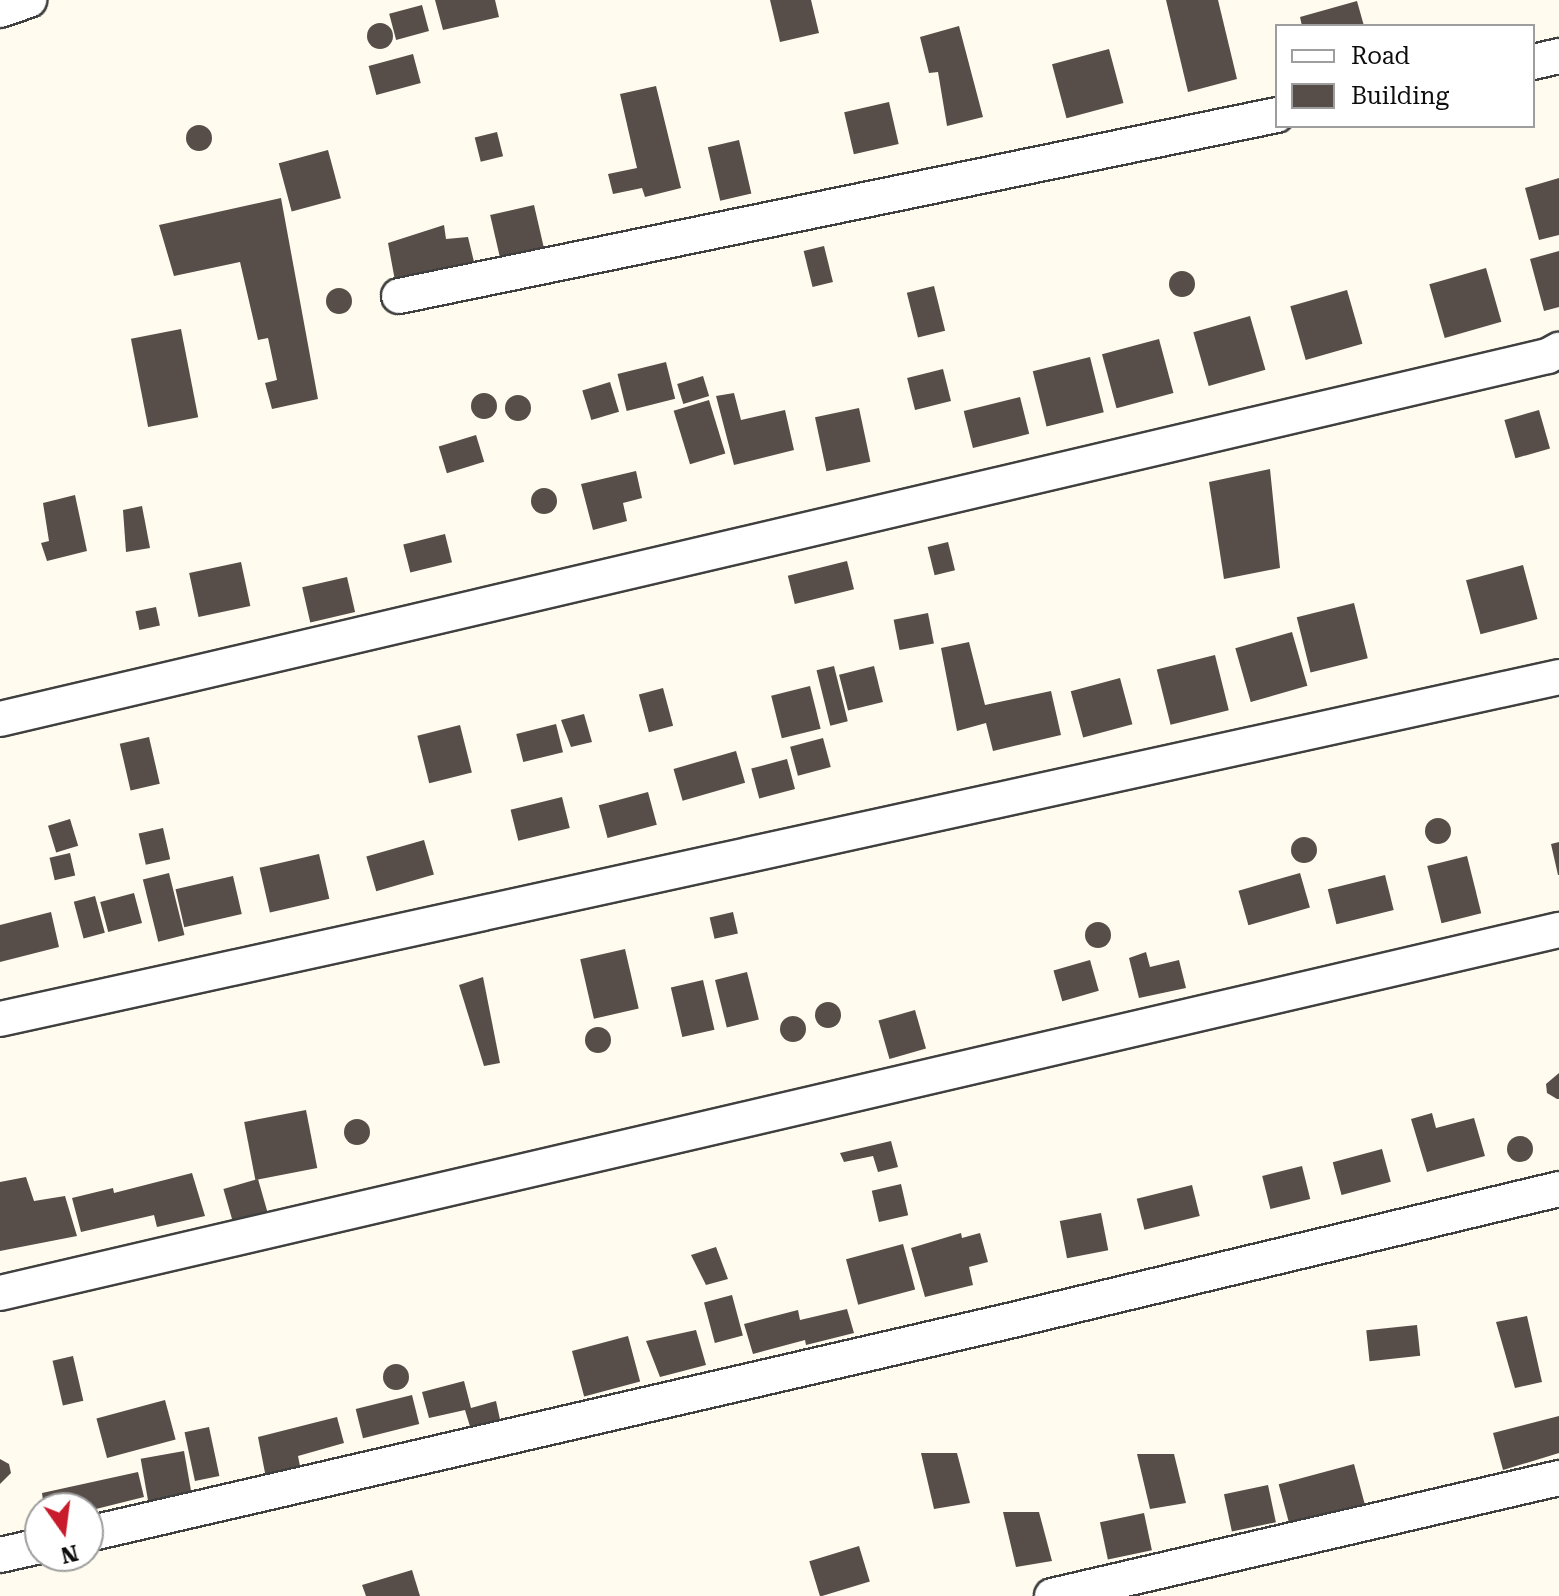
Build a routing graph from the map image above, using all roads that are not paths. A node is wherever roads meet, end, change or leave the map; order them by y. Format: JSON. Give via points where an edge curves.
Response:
{"nodes":[{"id":1,"x":29,"y":0,"type":"edge"},
{"id":2,"x":0,"y":10,"type":"edge"},
{"id":3,"x":1559,"y":56,"type":"edge"},
{"id":4,"x":1535,"y":62,"type":"edge"},
{"id":5,"x":1275,"y":115,"type":"edge"},
{"id":6,"x":399,"y":296,"type":"dead end"},
{"id":7,"x":1559,"y":350,"type":"edge"},
{"id":8,"x":1559,"y":677,"type":"edge"},
{"id":9,"x":0,"y":719,"type":"edge"},
{"id":10,"x":1559,"y":930,"type":"edge"},
{"id":11,"x":0,"y":1019,"type":"edge"},
{"id":12,"x":1559,"y":1189,"type":"edge"},
{"id":13,"x":0,"y":1293,"type":"edge"},
{"id":14,"x":1559,"y":1478,"type":"edge"},
{"id":15,"x":104,"y":1530,"type":"edge"},
{"id":16,"x":24,"y":1550,"type":"edge"},
{"id":17,"x":0,"y":1555,"type":"edge"},
{"id":18,"x":1052,"y":1596,"type":"edge"}],
"edges":[{"from":1,"to":2,"type":"street"},
{"from":3,"to":4,"type":"street"},
{"from":5,"to":6,"type":"street"},
{"from":7,"to":9,"type":"street"},
{"from":8,"to":11,"type":"street"},
{"from":10,"to":13,"type":"street"},
{"from":12,"to":15,"type":"street"},
{"from":14,"to":18,"type":"street"},
{"from":16,"to":17,"type":"street"}]}
